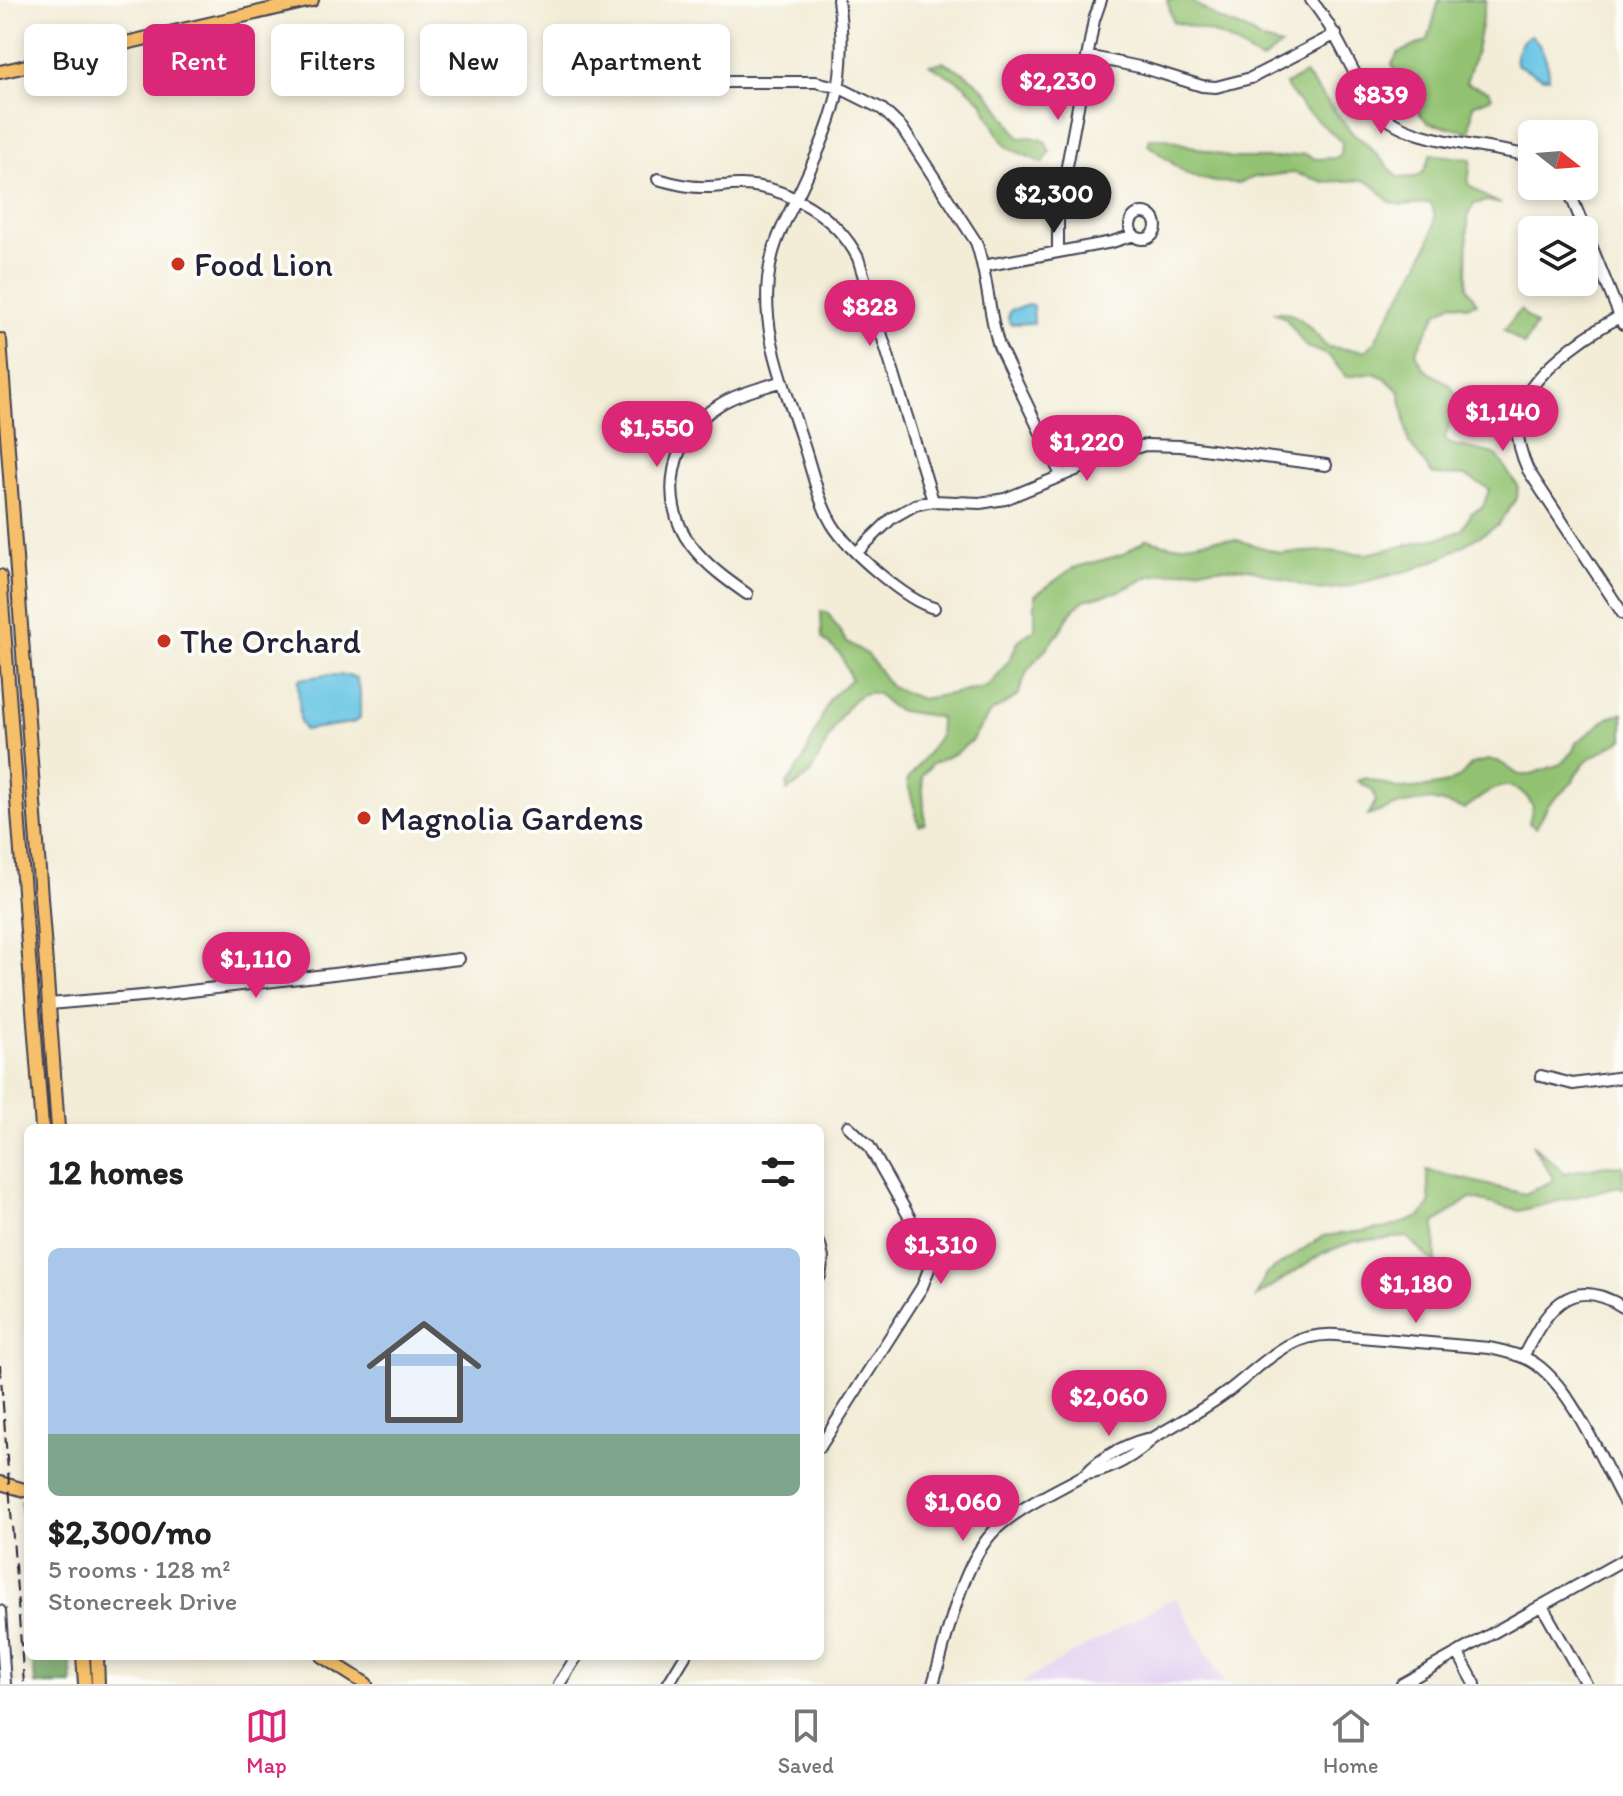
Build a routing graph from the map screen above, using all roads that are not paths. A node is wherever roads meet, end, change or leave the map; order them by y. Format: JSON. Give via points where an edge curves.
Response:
{"nodes":[{"id":1,"x":312,"y":0,"type":"edge"},
{"id":2,"x":838,"y":0,"type":"edge"},
{"id":3,"x":1101,"y":0,"type":"edge"},
{"id":4,"x":1311,"y":0,"type":"edge"},
{"id":5,"x":1336,"y":34,"type":"junction"},
{"id":6,"x":1087,"y":56,"type":"junction"},
{"id":7,"x":0,"y":72,"type":"edge"},
{"id":8,"x":730,"y":82,"type":"edge"},
{"id":9,"x":840,"y":88,"type":"junction"},
{"id":10,"x":1518,"y":154,"type":"edge"},
{"id":11,"x":658,"y":179,"type":"dead end"},
{"id":12,"x":796,"y":200,"type":"junction"},
{"id":13,"x":1573,"y":200,"type":"edge"},
{"id":14,"x":1134,"y":235,"type":"dead end"},
{"id":15,"x":1058,"y":252,"type":"junction"},
{"id":16,"x":983,"y":266,"type":"junction"},
{"id":17,"x":1621,"y":320,"type":"edge"},
{"id":18,"x":0,"y":340,"type":"edge"},
{"id":19,"x":783,"y":381,"type":"junction"},
{"id":20,"x":1326,"y":465,"type":"dead end"},
{"id":21,"x":1061,"y":475,"type":"junction"},
{"id":22,"x":933,"y":501,"type":"junction"},
{"id":23,"x":857,"y":552,"type":"junction"},
{"id":24,"x":0,"y":576,"type":"edge"},
{"id":25,"x":747,"y":594,"type":"dead end"},
{"id":26,"x":934,"y":608,"type":"dead end"},
{"id":27,"x":1623,"y":614,"type":"edge"},
{"id":28,"x":19,"y":621,"type":"junction"},
{"id":29,"x":3,"y":623,"type":"junction"},
{"id":30,"x":33,"y":799,"type":"junction"},
{"id":31,"x":18,"y":802,"type":"junction"},
{"id":32,"x":459,"y":959,"type":"dead end"},
{"id":33,"x":33,"y":1001,"type":"junction"},
{"id":34,"x":49,"y":1002,"type":"junction"},
{"id":35,"x":1541,"y":1076,"type":"dead end"},
{"id":36,"x":1623,"y":1077,"type":"edge"},
{"id":37,"x":42,"y":1124,"type":"edge"},
{"id":38,"x":58,"y":1124,"type":"edge"},
{"id":39,"x":848,"y":1126,"type":"dead end"},
{"id":40,"x":1623,"y":1307,"type":"edge"},
{"id":41,"x":1523,"y":1357,"type":"junction"},
{"id":42,"x":824,"y":1441,"type":"edge"},
{"id":43,"x":0,"y":1483,"type":"edge"},
{"id":44,"x":24,"y":1490,"type":"edge"},
{"id":45,"x":1623,"y":1500,"type":"edge"},
{"id":46,"x":1623,"y":1560,"type":"edge"},
{"id":47,"x":1542,"y":1606,"type":"junction"},
{"id":48,"x":0,"y":1611,"type":"edge"},
{"id":49,"x":1458,"y":1653,"type":"junction"},
{"id":50,"x":83,"y":1660,"type":"edge"},
{"id":51,"x":97,"y":1660,"type":"edge"},
{"id":52,"x":328,"y":1660,"type":"edge"},
{"id":53,"x":574,"y":1660,"type":"edge"},
{"id":54,"x":683,"y":1660,"type":"edge"},
{"id":55,"x":5,"y":1684,"type":"edge"},
{"id":56,"x":85,"y":1684,"type":"edge"},
{"id":57,"x":98,"y":1684,"type":"edge"},
{"id":58,"x":366,"y":1684,"type":"edge"},
{"id":59,"x":559,"y":1684,"type":"edge"},
{"id":60,"x":668,"y":1684,"type":"edge"},
{"id":61,"x":933,"y":1684,"type":"edge"},
{"id":62,"x":1402,"y":1684,"type":"edge"},
{"id":63,"x":1475,"y":1684,"type":"edge"},
{"id":64,"x":1586,"y":1684,"type":"edge"}],
"edges":[{"from":1,"to":7,"type":"main road"},
{"from":2,"to":9,"type":"street"},
{"from":3,"to":6,"type":"street"},
{"from":4,"to":5,"type":"street"},
{"from":5,"to":6,"type":"street","via":[[1251,78],[1216,87]]},
{"from":5,"to":10,"type":"street","via":[[1376,108],[1395,125]]},
{"from":6,"to":15,"type":"street","via":[[1058,215]]},
{"from":8,"to":9,"type":"street","via":[[816,82]]},
{"from":9,"to":12,"type":"street"},
{"from":9,"to":16,"type":"street","via":[[882,109],[902,128],[968,226]]},
{"from":11,"to":12,"type":"street","via":[[699,187],[751,185]]},
{"from":12,"to":19,"type":"street","via":[[774,248],[767,285],[771,339]]},
{"from":12,"to":22,"type":"street","via":[[834,224],[858,258]]},
{"from":13,"to":17,"type":"street"},
{"from":14,"to":15,"type":"street"},
{"from":15,"to":16,"type":"street"},
{"from":16,"to":21,"type":"street","via":[[999,346]]},
{"from":17,"to":27,"type":"street","via":[[1573,346],[1532,384],[1517,425],[1528,470]]},
{"from":18,"to":28,"type":"main road"},
{"from":19,"to":23,"type":"street","via":[[827,513]]},
{"from":19,"to":25,"type":"street","via":[[707,413],[682,444],[674,467],[673,497],[685,536]]},
{"from":20,"to":21,"type":"street","via":[[1158,444],[1134,447]]},
{"from":21,"to":22,"type":"street","via":[[993,502]]},
{"from":22,"to":23,"type":"street","via":[[892,518]]},
{"from":23,"to":26,"type":"street","via":[[907,596]]},
{"from":24,"to":29,"type":"main road"},
{"from":28,"to":29,"type":"street"},
{"from":28,"to":30,"type":"main road"},
{"from":29,"to":31,"type":"main road"},
{"from":30,"to":31,"type":"street"},
{"from":30,"to":34,"type":"main road"},
{"from":31,"to":33,"type":"main road"},
{"from":32,"to":34,"type":"street","via":[[165,994]]},
{"from":33,"to":34,"type":"street"},
{"from":33,"to":37,"type":"main road"},
{"from":34,"to":38,"type":"main road"},
{"from":35,"to":36,"type":"street","via":[[1573,1084]]},
{"from":39,"to":42,"type":"street","via":[[869,1146],[930,1263],[922,1287]]},
{"from":40,"to":41,"type":"street","via":[[1587,1294],[1564,1299],[1545,1315]]},
{"from":41,"to":45,"type":"street","via":[[1566,1395]]},
{"from":41,"to":61,"type":"street","via":[[1489,1348],[1314,1335],[1291,1342],[1146,1446],[1007,1520],[980,1547],[968,1571]]},
{"from":43,"to":44,"type":"main road"},
{"from":46,"to":47,"type":"street"},
{"from":47,"to":49,"type":"street"},
{"from":47,"to":64,"type":"street"},
{"from":48,"to":55,"type":"street"},
{"from":49,"to":62,"type":"street"},
{"from":49,"to":63,"type":"street"},
{"from":50,"to":56,"type":"main road"},
{"from":51,"to":57,"type":"main road"},
{"from":52,"to":58,"type":"main road"},
{"from":53,"to":59,"type":"street"},
{"from":54,"to":60,"type":"street"}]}
